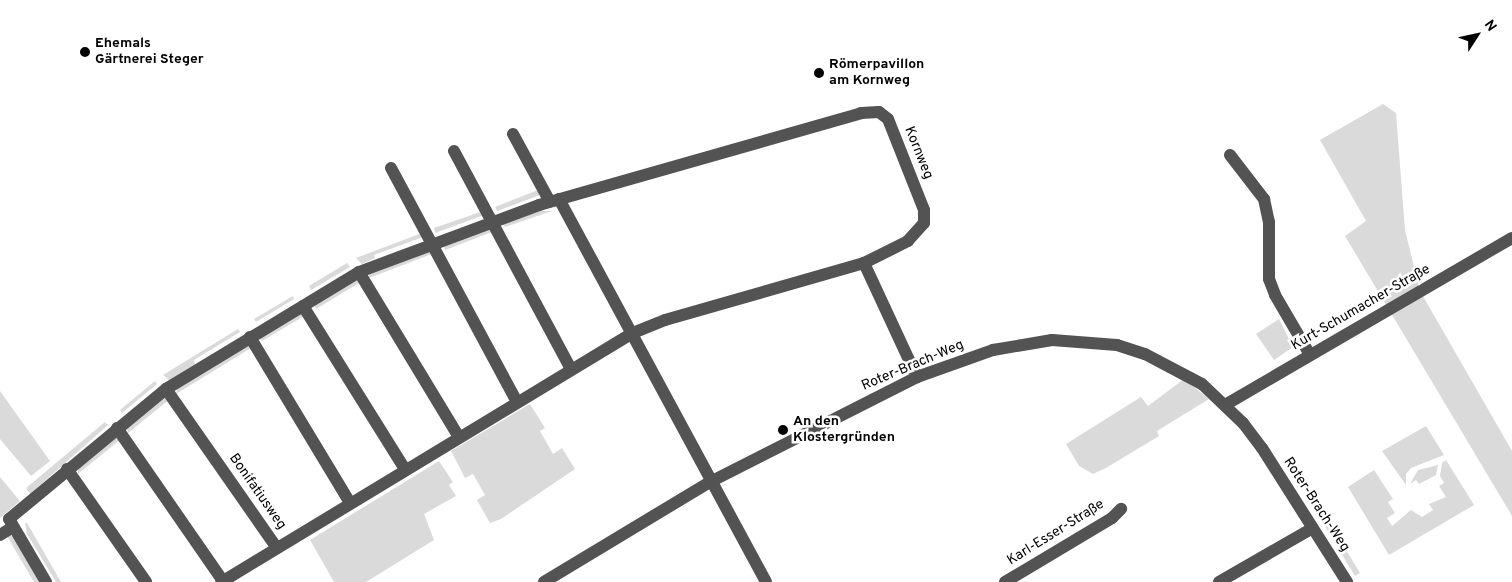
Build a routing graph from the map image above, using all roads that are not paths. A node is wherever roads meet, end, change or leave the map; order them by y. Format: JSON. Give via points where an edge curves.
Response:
{"nodes":[{"id":1,"x":513,"y":134,"type":"dead end"},
{"id":2,"x":454,"y":151,"type":"dead end"},
{"id":3,"x":1230,"y":155,"type":"dead end"},
{"id":4,"x":391,"y":168,"type":"dead end"},
{"id":5,"x":555,"y":201,"type":"junction"},
{"id":6,"x":492,"y":221,"type":"junction"},
{"id":7,"x":1512,"y":238,"type":"edge"},
{"id":8,"x":432,"y":243,"type":"junction"},
{"id":9,"x":864,"y":263,"type":"junction"},
{"id":10,"x":358,"y":272,"type":"junction"},
{"id":11,"x":303,"y":306,"type":"junction"},
{"id":12,"x":630,"y":334,"type":"junction"},
{"id":13,"x":250,"y":337,"type":"junction"},
{"id":14,"x":1310,"y":355,"type":"junction"},
{"id":15,"x":571,"y":369,"type":"junction"},
{"id":16,"x":917,"y":377,"type":"junction"},
{"id":17,"x":166,"y":389,"type":"junction"},
{"id":18,"x":517,"y":402,"type":"junction"},
{"id":19,"x":1225,"y":405,"type":"junction"},
{"id":20,"x":117,"y":428,"type":"junction"},
{"id":21,"x":459,"y":437,"type":"junction"},
{"id":22,"x":405,"y":469,"type":"junction"},
{"id":23,"x":67,"y":470,"type":"junction"},
{"id":24,"x":710,"y":482,"type":"junction"},
{"id":25,"x":350,"y":503,"type":"junction"},
{"id":26,"x":1122,"y":509,"type":"dead end"},
{"id":27,"x":11,"y":523,"type":"junction"},
{"id":28,"x":1314,"y":528,"type":"junction"},
{"id":29,"x":0,"y":535,"type":"edge"},
{"id":30,"x":277,"y":548,"type":"junction"},
{"id":31,"x":46,"y":582,"type":"edge"},
{"id":32,"x":146,"y":582,"type":"edge"},
{"id":33,"x":222,"y":582,"type":"edge"},
{"id":34,"x":544,"y":582,"type":"edge"},
{"id":35,"x":766,"y":582,"type":"edge"},
{"id":36,"x":1005,"y":582,"type":"edge"},
{"id":37,"x":1219,"y":582,"type":"edge"},
{"id":38,"x":1347,"y":582,"type":"edge"}],
"edges":[{"from":1,"to":5,"type":"street"},
{"from":2,"to":6,"type":"street"},
{"from":3,"to":14,"type":"street","via":[[1264,199],[1269,222],[1269,279]]},
{"from":4,"to":8,"type":"street"},
{"from":5,"to":6,"type":"street","name":"Kornweg"},
{"from":5,"to":9,"type":"street","name":"Kornweg","via":[[861,113],[879,112],[888,119],[924,210],[924,222],[918,232],[896,250]]},
{"from":5,"to":12,"type":"street"},
{"from":6,"to":8,"type":"street","name":"Kornweg"},
{"from":6,"to":15,"type":"street"},
{"from":7,"to":14,"type":"street","name":"Kurt-Schumacher-Straße"},
{"from":8,"to":10,"type":"street","name":"Kornweg"},
{"from":8,"to":18,"type":"street"},
{"from":9,"to":12,"type":"street","name":"Kornweg","via":[[665,320]]},
{"from":9,"to":16,"type":"street"},
{"from":10,"to":11,"type":"street","name":"Kornweg"},
{"from":10,"to":21,"type":"street"},
{"from":11,"to":13,"type":"street","name":"Kornweg"},
{"from":11,"to":22,"type":"street"},
{"from":12,"to":15,"type":"street","name":"Bonifatiusweg"},
{"from":12,"to":24,"type":"street"},
{"from":13,"to":17,"type":"street","name":"Kornweg"},
{"from":13,"to":25,"type":"street"},
{"from":14,"to":19,"type":"street","name":"Kurt-Schumacher-Straße"},
{"from":15,"to":18,"type":"street","name":"Bonifatiusweg"},
{"from":16,"to":19,"type":"street","name":"Roter-Brach-Weg","via":[[958,360],[1022,343],[1082,340],[1145,354],[1202,384]]},
{"from":16,"to":24,"type":"street","name":"Roter-Brach-Weg"},
{"from":17,"to":20,"type":"street","name":"Kornweg"},
{"from":17,"to":30,"type":"street","name":"Bonifatiusweg"},
{"from":18,"to":21,"type":"street","name":"Bonifatiusweg"},
{"from":19,"to":28,"type":"street","name":"Roter-Brach-Weg","via":[[1262,448]]},
{"from":20,"to":23,"type":"street","name":"Kornweg"},
{"from":20,"to":33,"type":"street","name":"Bonifatiusweg"},
{"from":21,"to":22,"type":"street","name":"Bonifatiusweg"},
{"from":22,"to":25,"type":"street","name":"Bonifatiusweg"},
{"from":23,"to":27,"type":"street","name":"Kornweg"},
{"from":23,"to":32,"type":"street"},
{"from":24,"to":34,"type":"street","name":"Roter-Brach-Weg"},
{"from":24,"to":35,"type":"street"},
{"from":25,"to":30,"type":"street","name":"Bonifatiusweg"},
{"from":26,"to":36,"type":"street","name":"Karl-Esser-Straße"},
{"from":27,"to":29,"type":"street","name":"Kornweg"},
{"from":27,"to":31,"type":"street"},
{"from":28,"to":37,"type":"street"},
{"from":28,"to":38,"type":"street","name":"Roter-Brach-Weg"},
{"from":30,"to":33,"type":"street","name":"Bonifatiusweg"}]}
